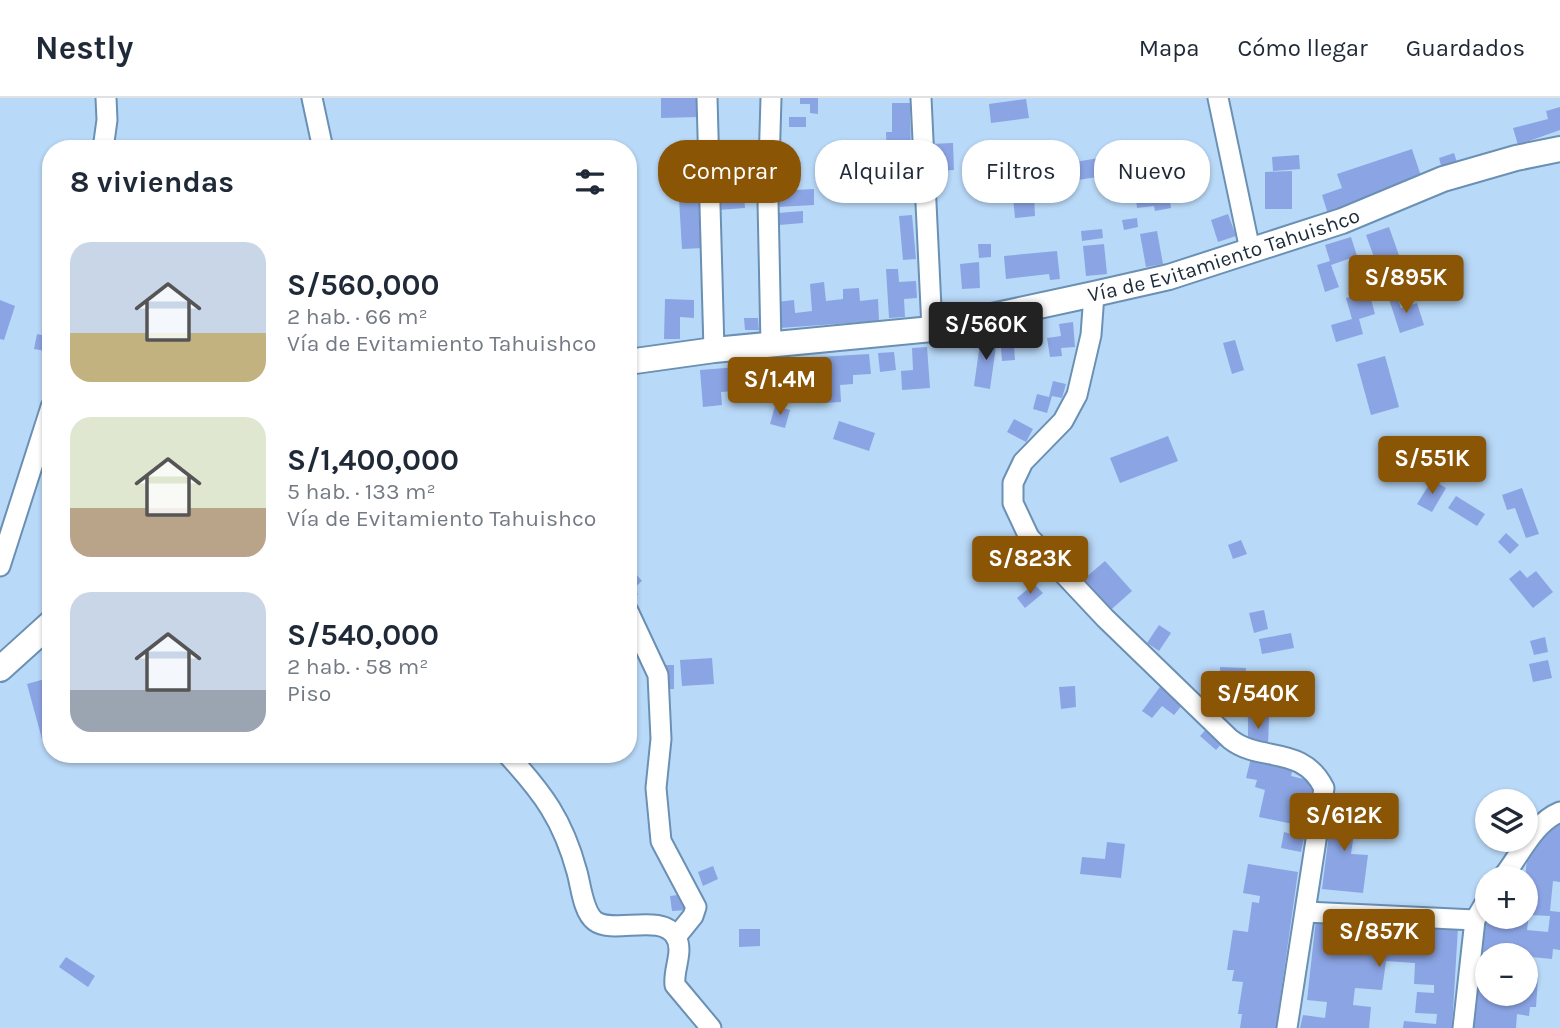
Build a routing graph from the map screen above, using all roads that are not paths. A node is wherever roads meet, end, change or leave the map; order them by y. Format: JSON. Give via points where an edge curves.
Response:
{"nodes":[{"id":1,"x":106,"y":98,"type":"edge"},
{"id":2,"x":312,"y":98,"type":"edge"},
{"id":3,"x":707,"y":98,"type":"edge"},
{"id":4,"x":771,"y":98,"type":"edge"},
{"id":5,"x":921,"y":98,"type":"edge"},
{"id":6,"x":1218,"y":98,"type":"edge"},
{"id":7,"x":104,"y":140,"type":"edge"},
{"id":8,"x":321,"y":140,"type":"edge"},
{"id":9,"x":1560,"y":149,"type":"edge"},
{"id":10,"x":1250,"y":250,"type":"junction"},
{"id":11,"x":1094,"y":294,"type":"junction"},
{"id":12,"x":932,"y":328,"type":"junction"},
{"id":13,"x":771,"y":344,"type":"junction"},
{"id":14,"x":714,"y":350,"type":"junction"},
{"id":15,"x":637,"y":361,"type":"edge"},
{"id":16,"x":42,"y":435,"type":"edge"},
{"id":17,"x":0,"y":566,"type":"edge"},
{"id":18,"x":637,"y":630,"type":"edge"},
{"id":19,"x":42,"y":631,"type":"edge"},
{"id":20,"x":0,"y":669,"type":"edge"},
{"id":21,"x":516,"y":763,"type":"edge"},
{"id":22,"x":1560,"y":812,"type":"edge"},
{"id":23,"x":1511,"y":866,"type":"edge"},
{"id":24,"x":1306,"y":912,"type":"junction"},
{"id":25,"x":1475,"y":920,"type":"joint"},
{"id":26,"x":676,"y":937,"type":"junction"},
{"id":27,"x":711,"y":1028,"type":"edge"},
{"id":28,"x":1287,"y":1028,"type":"edge"},
{"id":29,"x":1463,"y":1028,"type":"edge"}],
"edges":[{"from":1,"to":7,"type":"street"},
{"from":2,"to":8,"type":"street"},
{"from":3,"to":14,"type":"street"},
{"from":4,"to":13,"type":"street"},
{"from":5,"to":12,"type":"street"},
{"from":6,"to":10,"type":"street"},
{"from":9,"to":10,"type":"main road","name":"Vía de Evitamiento Tahuishco","via":[[1443,179],[1342,221]]},
{"from":10,"to":11,"type":"main road","name":"Vía de Evitamiento Tahuishco","via":[[1169,277]]},
{"from":11,"to":12,"type":"main road","name":"Vía de Evitamiento Tahuishco"},
{"from":11,"to":24,"type":"street","via":[[1088,355],[1077,395],[1063,421],[1023,462],[1013,483],[1013,503],[1029,537],[1230,739],[1245,749],[1295,759],[1318,777],[1324,788]]},
{"from":12,"to":13,"type":"main road","name":"Vía de Evitamiento Tahuishco"},
{"from":13,"to":14,"type":"main road","name":"Vía de Evitamiento Tahuishco"},
{"from":14,"to":15,"type":"main road","name":"Vía de Evitamiento Tahuishco"},
{"from":16,"to":17,"type":"street"},
{"from":18,"to":26,"type":"street","via":[[658,675],[661,739],[656,788],[661,841],[696,907]]},
{"from":19,"to":20,"type":"main road"},
{"from":21,"to":26,"type":"street","via":[[551,804],[595,921],[608,926],[664,927]]},
{"from":22,"to":23,"type":"street","via":[[1534,833]]},
{"from":24,"to":25,"type":"street"},
{"from":24,"to":28,"type":"street"},
{"from":25,"to":29,"type":"street"},
{"from":26,"to":27,"type":"street","via":[[675,985]]}]}
